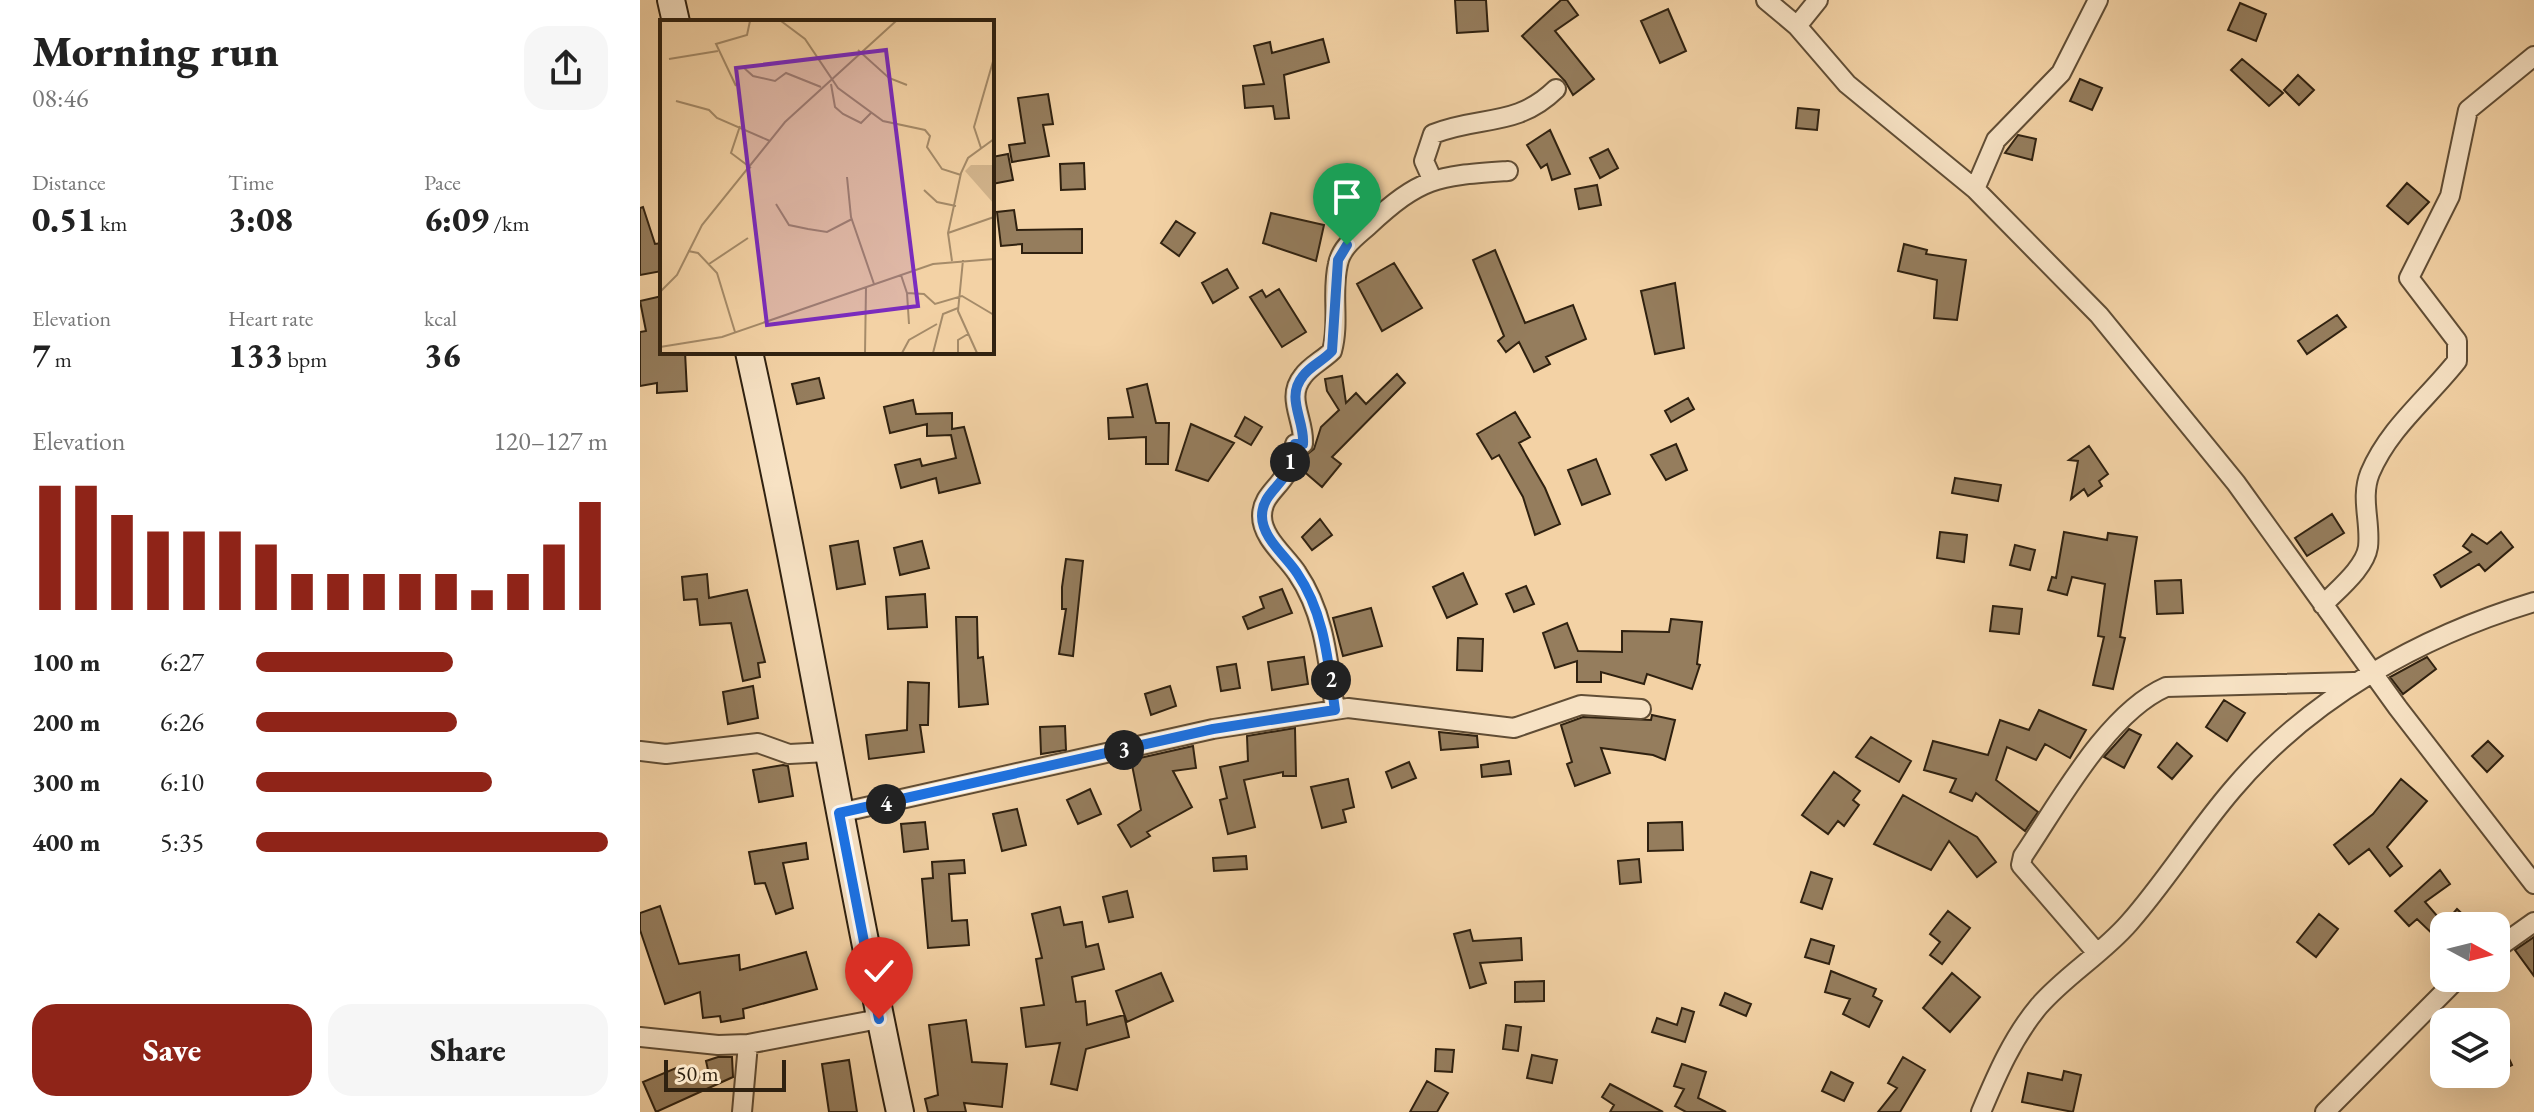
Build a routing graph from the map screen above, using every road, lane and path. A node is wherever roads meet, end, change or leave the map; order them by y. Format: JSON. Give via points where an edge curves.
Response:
{"nodes":[{"id":1,"x":671,"y":0,"type":"edge"},
{"id":2,"x":1766,"y":0,"type":"edge"},
{"id":3,"x":1818,"y":0,"type":"edge"},
{"id":4,"x":2098,"y":0,"type":"edge"},
{"id":5,"x":676,"y":20,"type":"edge"},
{"id":6,"x":1797,"y":26,"type":"junction"},
{"id":7,"x":2534,"y":56,"type":"edge"},
{"id":8,"x":1556,"y":89,"type":"dead end"},
{"id":9,"x":1508,"y":171,"type":"dead end"},
{"id":10,"x":1432,"y":179,"type":"junction"},
{"id":11,"x":1975,"y":189,"type":"junction"},
{"id":12,"x":749,"y":354,"type":"edge"},
{"id":13,"x":2534,"y":602,"type":"edge"},
{"id":14,"x":2323,"y":605,"type":"junction"},
{"id":15,"x":2375,"y":674,"type":"junction"},
{"id":16,"x":2354,"y":682,"type":"junction"},
{"id":17,"x":1641,"y":709,"type":"dead end"},
{"id":18,"x":1335,"y":710,"type":"junction"},
{"id":19,"x":640,"y":751,"type":"edge"},
{"id":20,"x":828,"y":752,"type":"junction"},
{"id":21,"x":839,"y":813,"type":"junction"},
{"id":22,"x":2534,"y":884,"type":"edge"},
{"id":23,"x":2534,"y":922,"type":"edge"},
{"id":24,"x":2510,"y":939,"type":"edge"},
{"id":25,"x":2097,"y":953,"type":"junction"},
{"id":26,"x":2443,"y":992,"type":"edge"},
{"id":27,"x":879,"y":1019,"type":"junction"},
{"id":28,"x":640,"y":1037,"type":"edge"},
{"id":29,"x":748,"y":1044,"type":"junction"},
{"id":30,"x":742,"y":1112,"type":"edge"},
{"id":31,"x":900,"y":1112,"type":"edge"},
{"id":32,"x":1981,"y":1112,"type":"edge"},
{"id":33,"x":2325,"y":1112,"type":"edge"}],
"edges":[{"from":1,"to":5,"type":"main road"},
{"from":2,"to":6,"type":"street"},
{"from":3,"to":6,"type":"street"},
{"from":4,"to":11,"type":"street","via":[[2061,73],[1996,140]]},
{"from":6,"to":11,"type":"street","via":[[1847,84]]},
{"from":7,"to":14,"type":"street","via":[[2464,117],[2450,196],[2409,278],[2457,341],[2457,361],[2396,429],[2369,475],[2364,499],[2368,549]]},
{"from":8,"to":10,"type":"street","via":[[1538,107],[1503,120],[1458,124],[1433,134],[1424,161]]},
{"from":9,"to":10,"type":"street"},
{"from":10,"to":18,"type":"street","via":[[1399,197],[1338,260],[1332,351],[1297,386],[1303,444],[1295,444],[1285,475],[1263,505],[1267,535],[1313,601],[1325,637]]},
{"from":11,"to":14,"type":"street","via":[[2132,352],[2236,483]]},
{"from":12,"to":20,"type":"main road"},
{"from":13,"to":15,"type":"street","via":[[2450,633]]},
{"from":14,"to":15,"type":"street"},
{"from":15,"to":16,"type":"street"},
{"from":15,"to":22,"type":"street"},
{"from":16,"to":25,"type":"street","via":[[2296,726],[2236,785],[2129,923]]},
{"from":16,"to":25,"type":"street","via":[[2166,687],[2145,696],[2090,759],[2021,865]]},
{"from":17,"to":18,"type":"street","via":[[1581,705],[1514,728],[1369,708]]},
{"from":18,"to":21,"type":"street","via":[[1213,729]]},
{"from":19,"to":20,"type":"street","via":[[666,754],[758,743],[789,754]]},
{"from":20,"to":21,"type":"main road"},
{"from":21,"to":27,"type":"main road"},
{"from":23,"to":24,"type":"street"},
{"from":25,"to":32,"type":"street","via":[[2054,990],[2022,1029]]},
{"from":26,"to":33,"type":"street"},
{"from":27,"to":29,"type":"street"},
{"from":27,"to":31,"type":"main road"},
{"from":28,"to":29,"type":"street"},
{"from":29,"to":30,"type":"street"}]}
